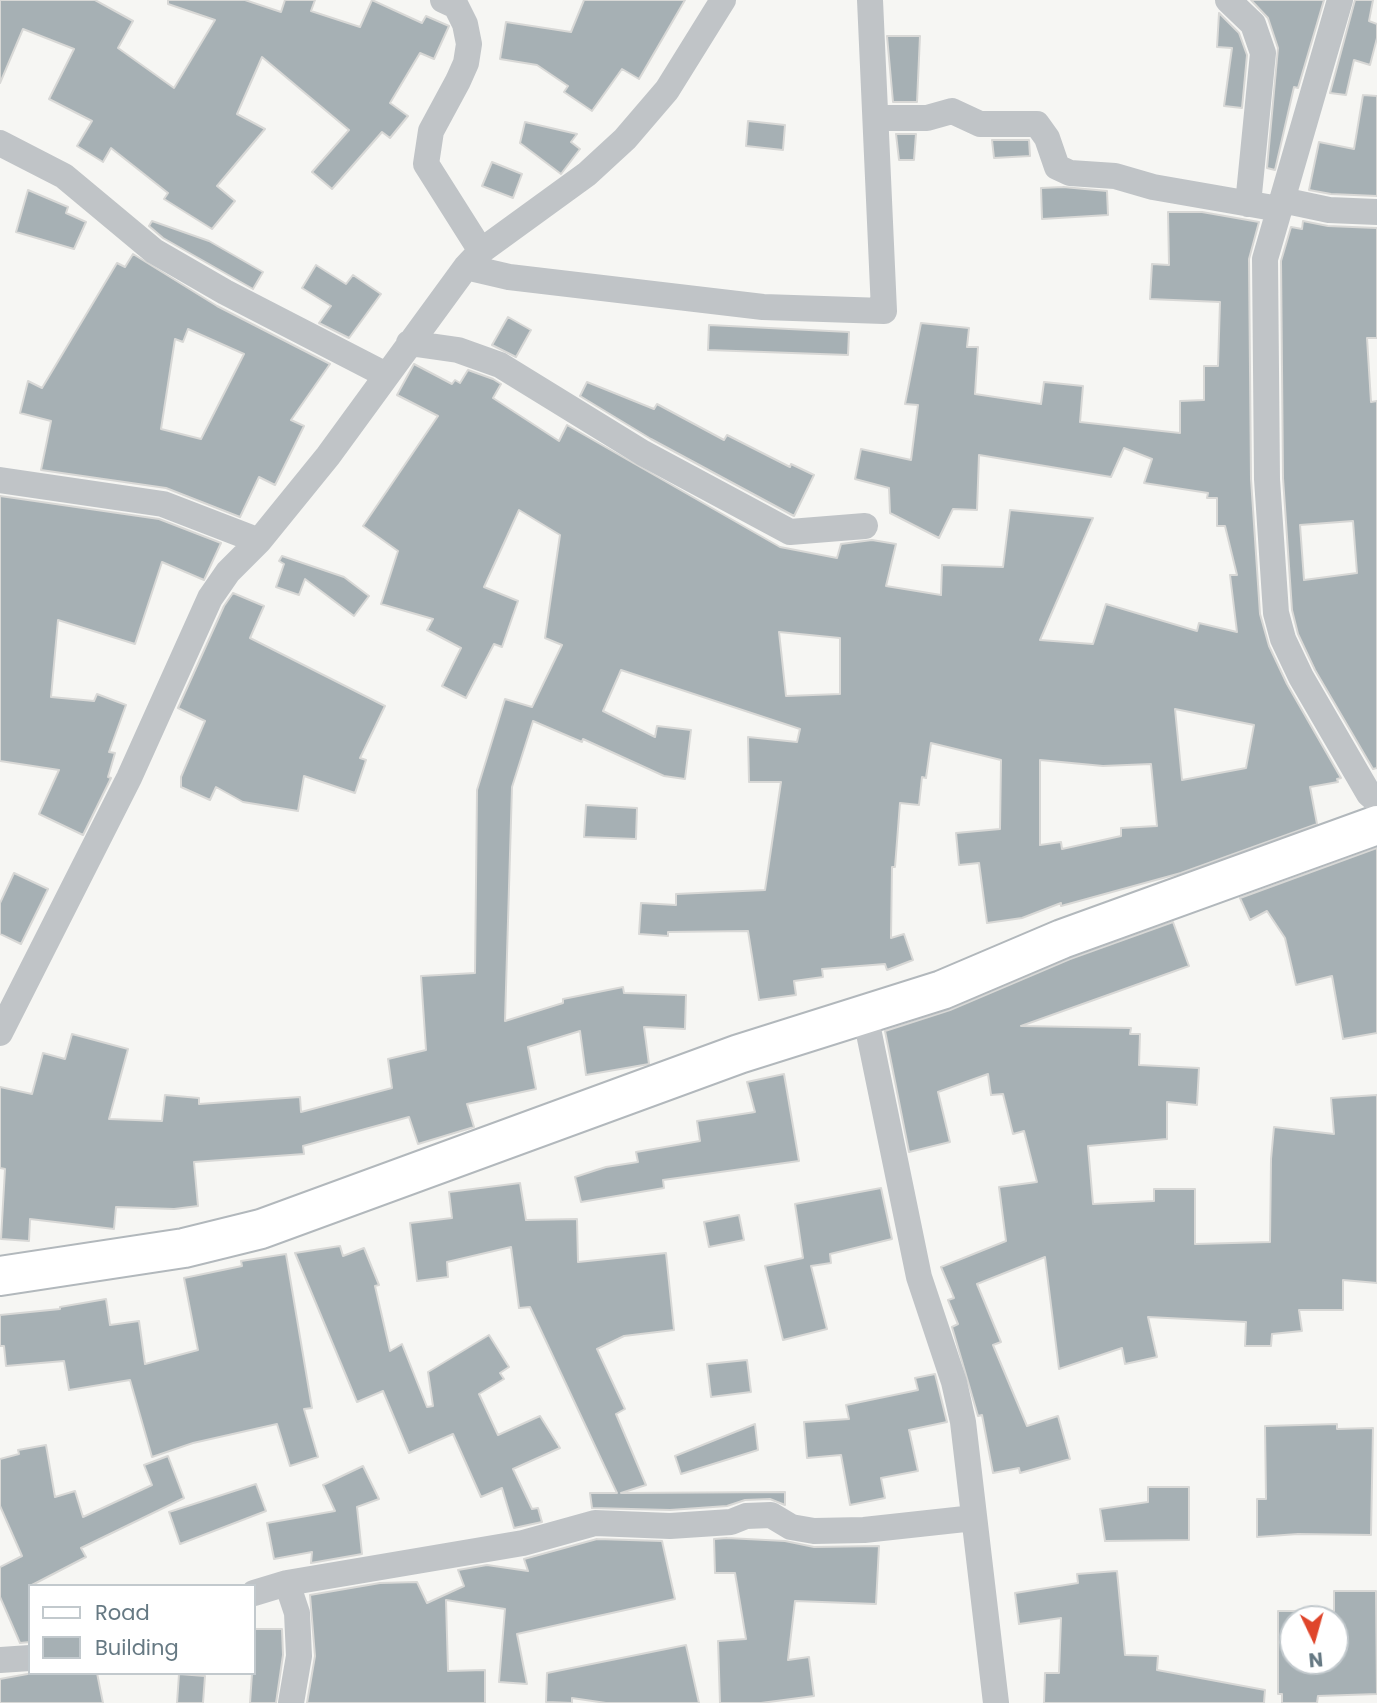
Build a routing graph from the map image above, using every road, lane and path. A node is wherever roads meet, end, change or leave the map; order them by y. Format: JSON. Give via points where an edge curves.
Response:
{"nodes":[{"id":1,"x":443,"y":0,"type":"edge"},
{"id":2,"x":723,"y":0,"type":"edge"},
{"id":3,"x":870,"y":0,"type":"edge"},
{"id":4,"x":1228,"y":0,"type":"edge"},
{"id":5,"x":1340,"y":0,"type":"edge"},
{"id":6,"x":876,"y":118,"type":"junction"},
{"id":7,"x":0,"y":143,"type":"edge"},
{"id":8,"x":1248,"y":204,"type":"junction"},
{"id":9,"x":1281,"y":205,"type":"junction"},
{"id":10,"x":1377,"y":212,"type":"edge"},
{"id":11,"x":474,"y":259,"type":"junction"},
{"id":12,"x":409,"y":342,"type":"junction"},
{"id":13,"x":386,"y":375,"type":"junction"},
{"id":14,"x":0,"y":480,"type":"edge"},
{"id":15,"x":865,"y":526,"type":"dead end"},
{"id":16,"x":259,"y":541,"type":"junction"},
{"id":17,"x":1377,"y":801,"type":"edge"},
{"id":18,"x":1377,"y":825,"type":"edge"},
{"id":19,"x":865,"y":1014,"type":"junction"},
{"id":20,"x":0,"y":1033,"type":"edge"},
{"id":21,"x":0,"y":1276,"type":"edge"},
{"id":22,"x":974,"y":1518,"type":"junction"},
{"id":23,"x":287,"y":1583,"type":"junction"},
{"id":24,"x":256,"y":1591,"type":"edge"},
{"id":25,"x":28,"y":1658,"type":"edge"},
{"id":26,"x":0,"y":1660,"type":"edge"},
{"id":27,"x":291,"y":1703,"type":"edge"},
{"id":28,"x":996,"y":1703,"type":"edge"}],
"edges":[{"from":1,"to":11,"type":"street","via":[[456,6],[469,44],[466,63],[431,131],[426,164]]},
{"from":2,"to":11,"type":"street","via":[[667,90],[625,139]]},
{"from":3,"to":6,"type":"street"},
{"from":4,"to":8,"type":"street","via":[[1253,24],[1263,53]]},
{"from":5,"to":9,"type":"street"},
{"from":6,"to":8,"type":"street","via":[[927,118],[952,111],[980,124],[1037,124],[1048,138],[1057,167],[1070,173],[1115,176]]},
{"from":6,"to":11,"type":"street","via":[[884,312],[763,307],[509,277]]},
{"from":7,"to":13,"type":"street","via":[[64,176],[154,251]]},
{"from":8,"to":9,"type":"street"},
{"from":9,"to":10,"type":"street"},
{"from":9,"to":17,"type":"street","via":[[1265,259],[1267,480],[1276,612],[1301,677]]},
{"from":11,"to":12,"type":"street"},
{"from":12,"to":13,"type":"street"},
{"from":12,"to":15,"type":"street","via":[[458,350],[500,365],[642,453],[790,532]]},
{"from":13,"to":16,"type":"street"},
{"from":14,"to":16,"type":"street","via":[[163,504]]},
{"from":16,"to":20,"type":"street","via":[[210,598],[129,778]]},
{"from":18,"to":19,"type":"street","via":[[1062,939],[942,990]]},
{"from":19,"to":21,"type":"street","via":[[739,1055],[261,1229],[184,1248]]},
{"from":19,"to":22,"type":"street","via":[[919,1277],[963,1422]]},
{"from":22,"to":23,"type":"street","via":[[814,1531],[791,1527],[771,1515],[670,1526],[595,1523],[523,1543]]},
{"from":22,"to":28,"type":"street"},
{"from":23,"to":24,"type":"street"},
{"from":23,"to":27,"type":"street","via":[[298,1613],[299,1656]]},
{"from":25,"to":26,"type":"street"}]}
